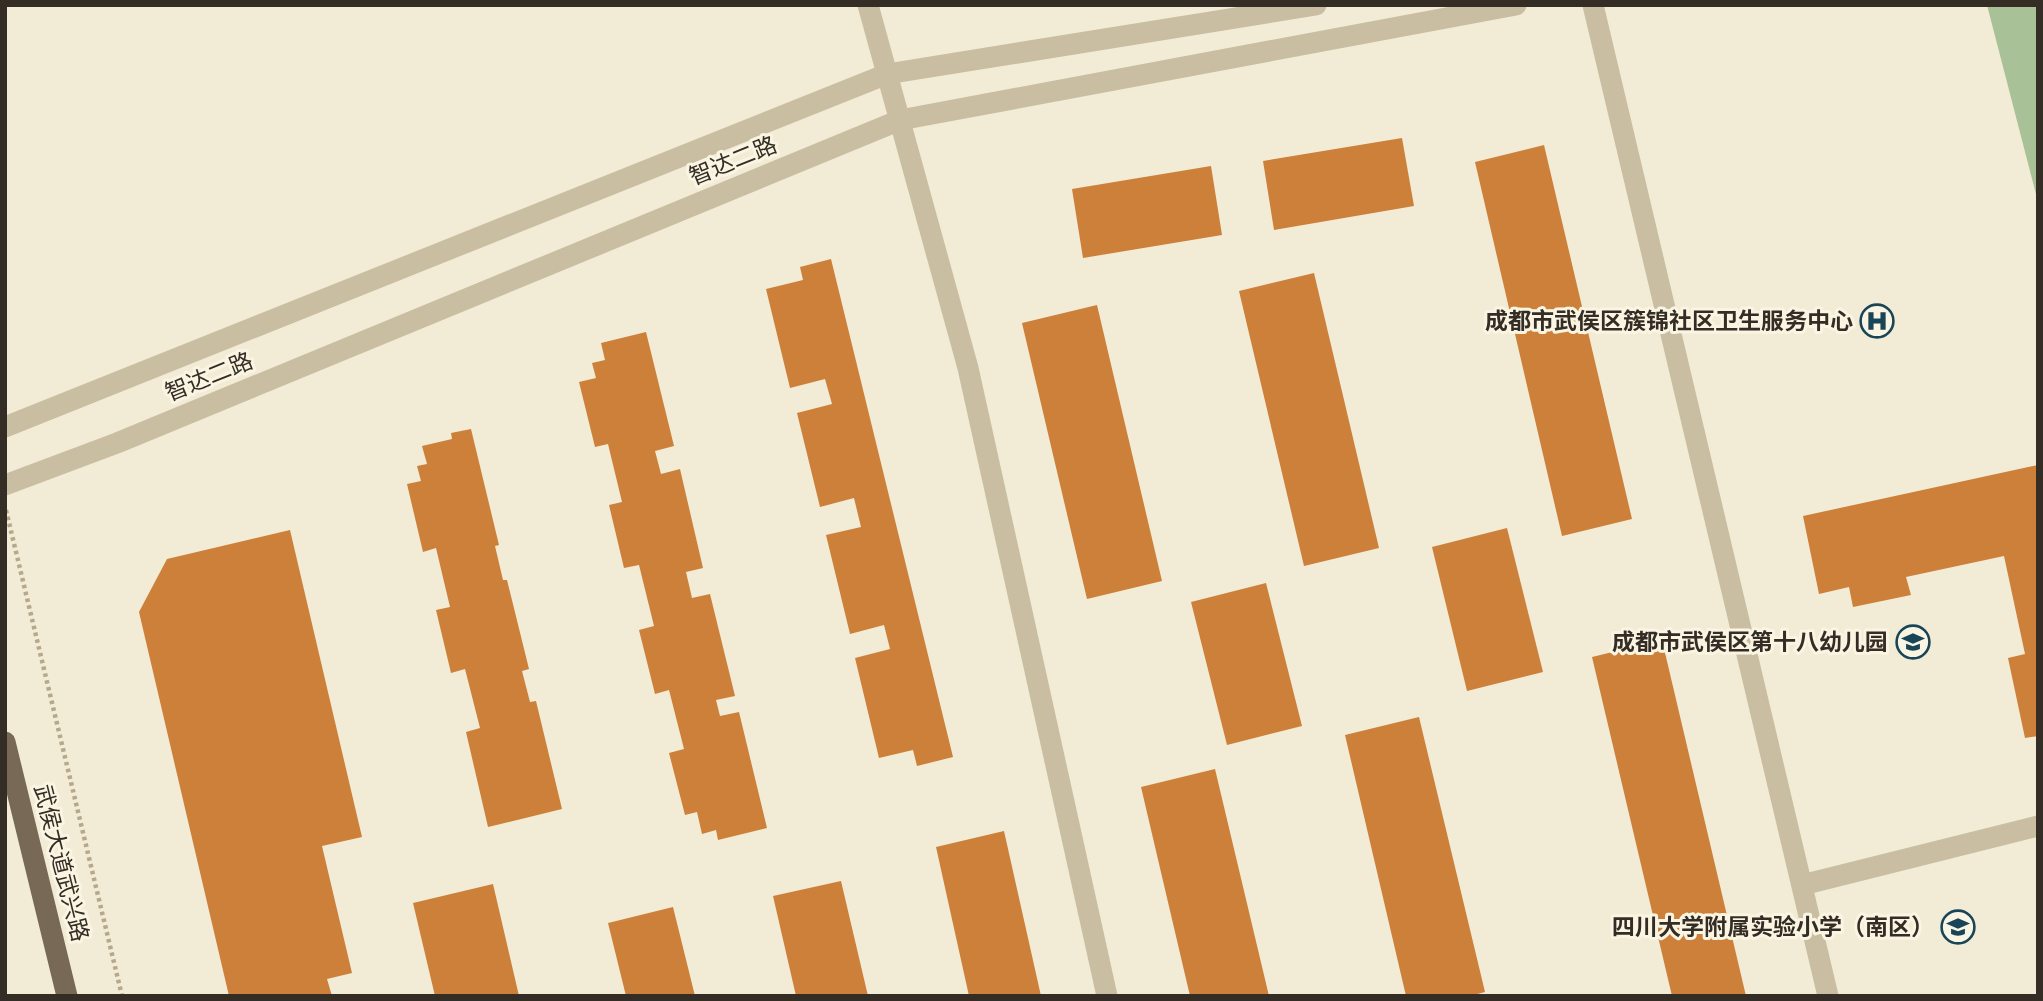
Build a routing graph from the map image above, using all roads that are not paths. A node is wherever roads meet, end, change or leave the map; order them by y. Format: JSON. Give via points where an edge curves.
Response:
{"nodes":[{"id":1,"x":868,"y":5,"type":"edge"},
{"id":2,"x":1316,"y":5,"type":"edge"},
{"id":3,"x":1517,"y":5,"type":"edge"},
{"id":4,"x":1593,"y":5,"type":"edge"},
{"id":5,"x":887,"y":74,"type":"junction"},
{"id":6,"x":900,"y":120,"type":"junction"},
{"id":7,"x":5,"y":427,"type":"edge"},
{"id":8,"x":5,"y":485,"type":"edge"},
{"id":9,"x":5,"y":742,"type":"edge"},
{"id":10,"x":2038,"y":826,"type":"edge"},
{"id":11,"x":1802,"y":885,"type":"junction"},
{"id":12,"x":66,"y":996,"type":"edge"},
{"id":13,"x":1107,"y":996,"type":"edge"},
{"id":14,"x":1828,"y":996,"type":"edge"}],
"edges":[{"from":1,"to":5,"type":"street"},
{"from":2,"to":5,"type":"street","name":"智达二路"},
{"from":3,"to":6,"type":"street","name":"智达二路"},
{"from":4,"to":11,"type":"street"},
{"from":5,"to":6,"type":"street"},
{"from":5,"to":7,"type":"street","name":"智达二路"},
{"from":6,"to":8,"type":"street","name":"智达二路","via":[[143,433]]},
{"from":6,"to":13,"type":"street","via":[[968,368]]},
{"from":9,"to":12,"type":"main road","name":"武侯大道武兴路"},
{"from":10,"to":11,"type":"street"},
{"from":11,"to":14,"type":"street"}]}
